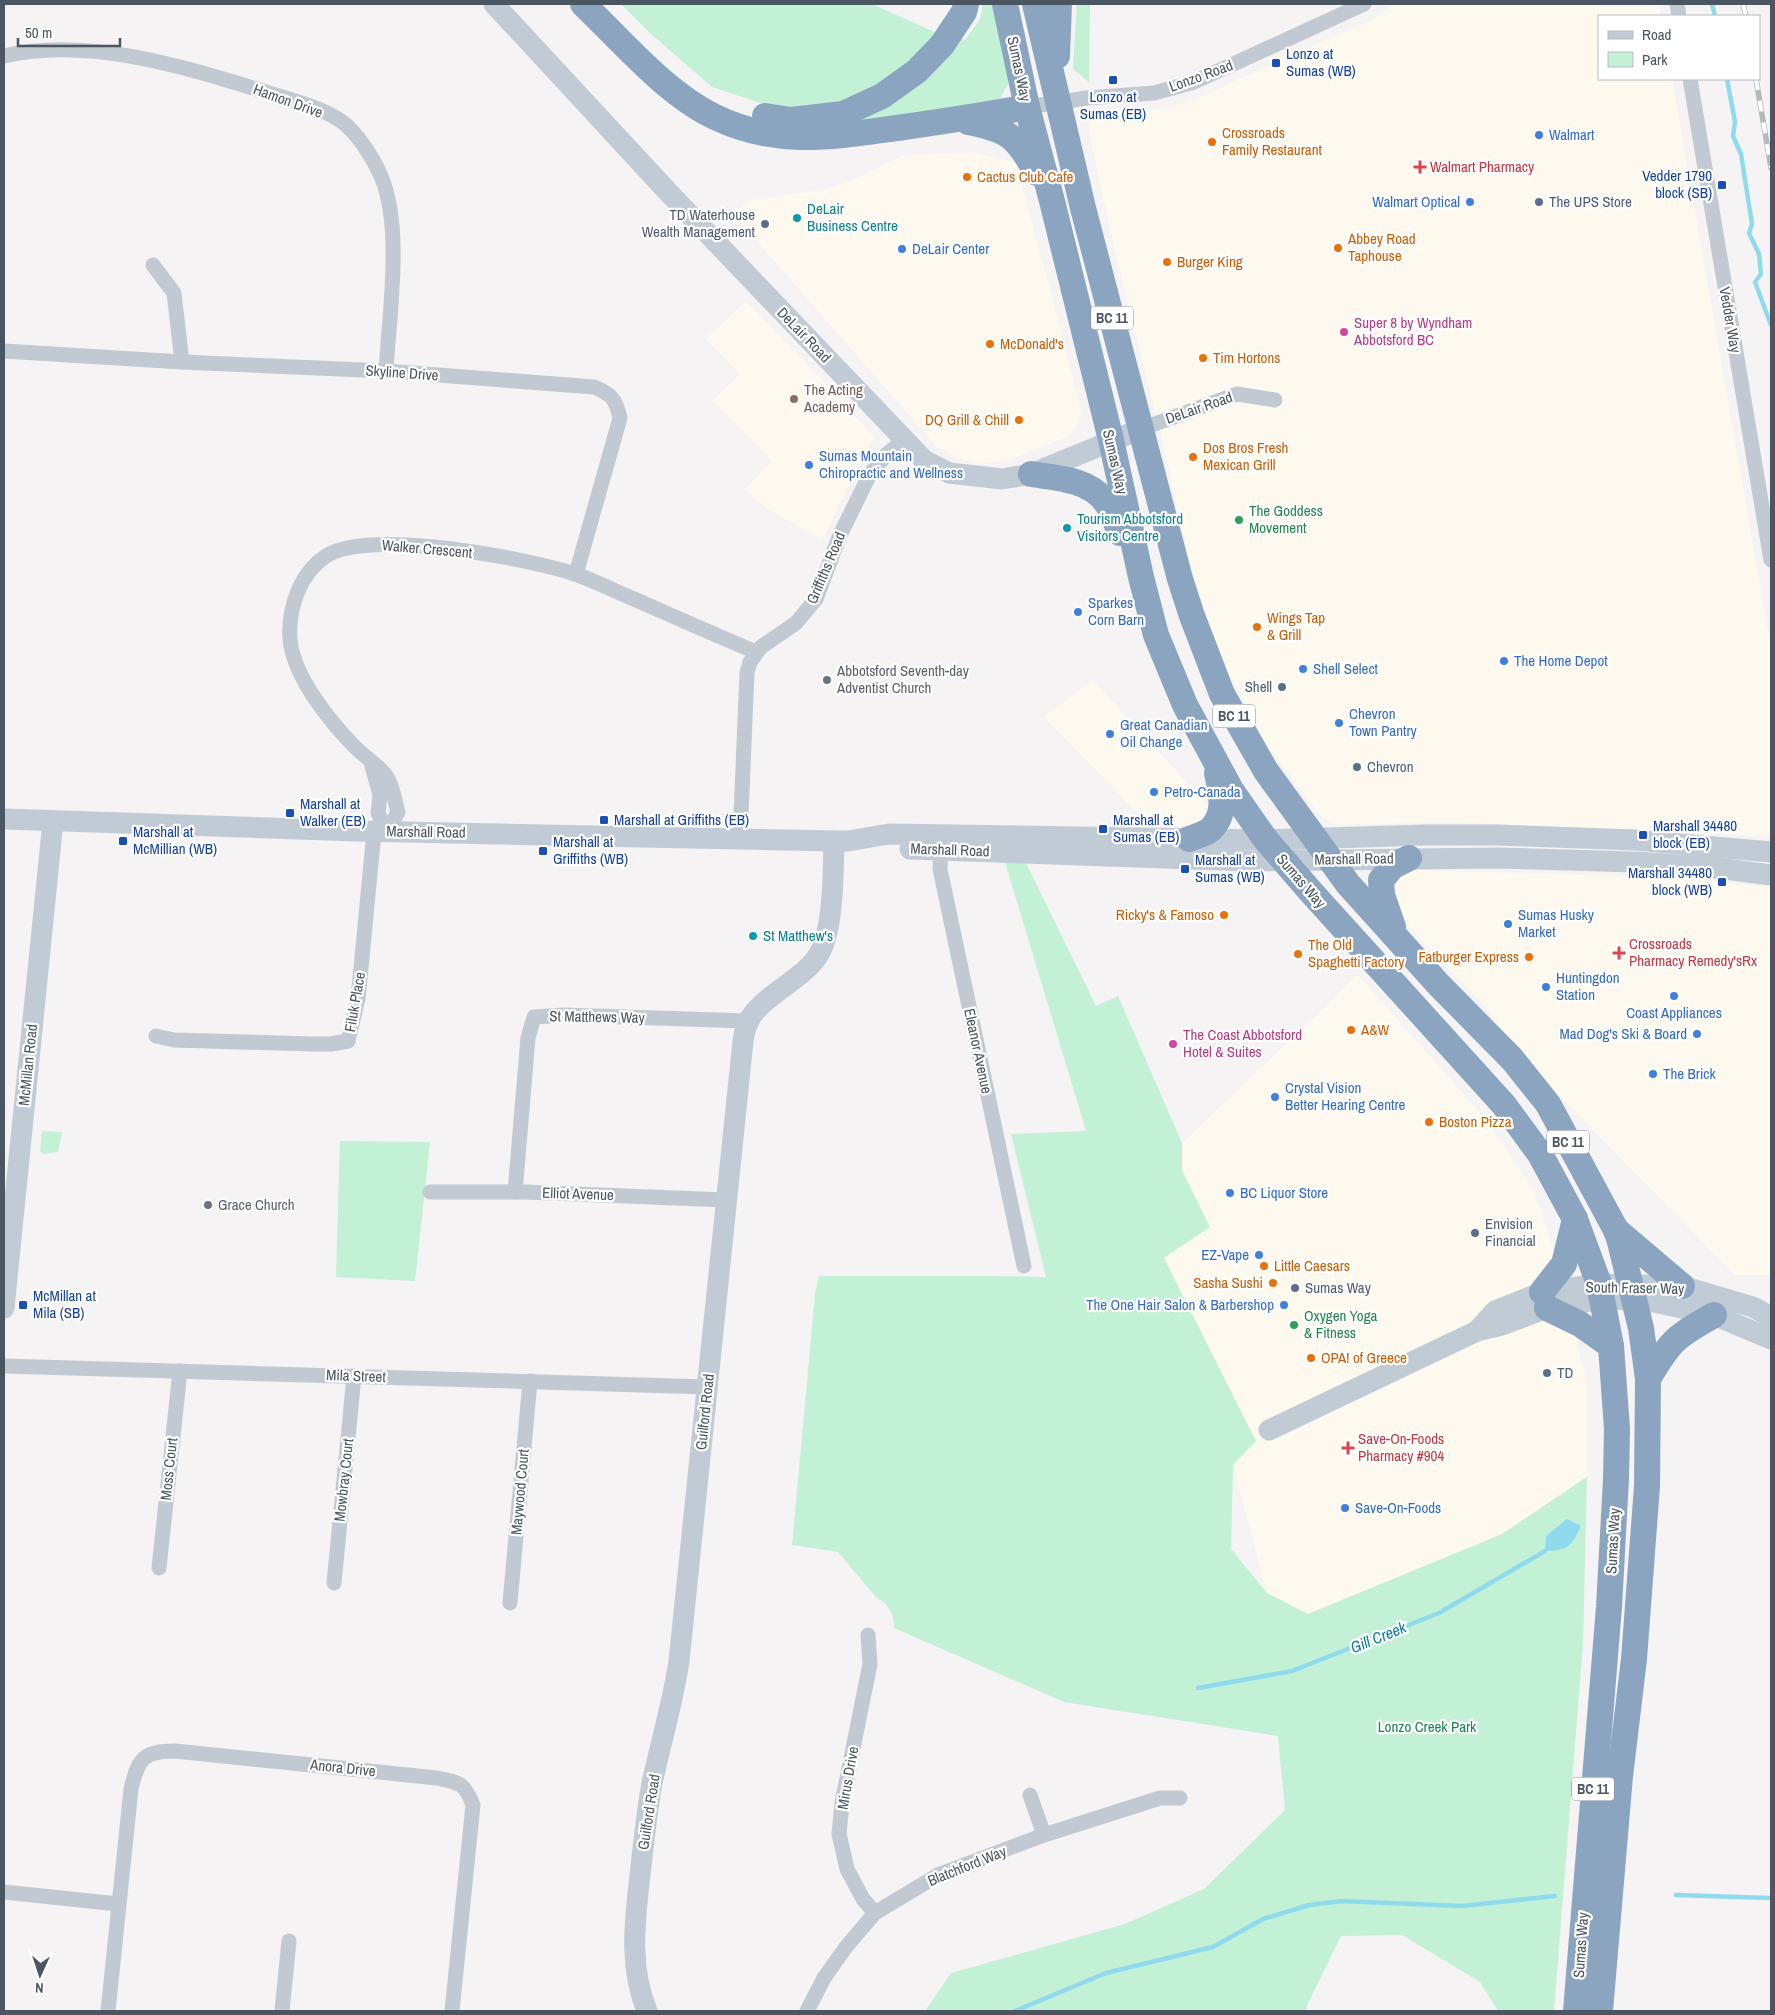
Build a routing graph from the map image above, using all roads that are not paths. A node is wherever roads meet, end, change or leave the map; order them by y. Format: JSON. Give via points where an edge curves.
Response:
{"nodes":[{"id":1,"x":494,"y":4,"type":"edge"},
{"id":2,"x":584,"y":4,"type":"edge"},
{"id":3,"x":605,"y":4,"type":"edge"},
{"id":4,"x":966,"y":4,"type":"edge"},
{"id":5,"x":1006,"y":4,"type":"edge"},
{"id":6,"x":1035,"y":4,"type":"edge"},
{"id":7,"x":1059,"y":4,"type":"edge"},
{"id":8,"x":1364,"y":4,"type":"edge"},
{"id":9,"x":4,"y":56,"type":"edge"},
{"id":10,"x":1690,"y":80,"type":"edge"},
{"id":11,"x":1057,"y":94,"type":"junction"},
{"id":12,"x":1027,"y":107,"type":"junction"},
{"id":13,"x":957,"y":120,"type":"junction"},
{"id":14,"x":1052,"y":201,"type":"junction"},
{"id":15,"x":153,"y":265,"type":"dead end"},
{"id":16,"x":4,"y":351,"type":"edge"},
{"id":17,"x":182,"y":362,"type":"junction"},
{"id":18,"x":386,"y":371,"type":"junction"},
{"id":19,"x":1275,"y":400,"type":"dead end"},
{"id":20,"x":1141,"y":429,"type":"junction"},
{"id":21,"x":904,"y":440,"type":"junction"},
{"id":22,"x":1111,"y":440,"type":"junction"},
{"id":23,"x":1031,"y":474,"type":"junction"},
{"id":24,"x":1771,"y":560,"type":"edge"},
{"id":25,"x":576,"y":574,"type":"junction"},
{"id":26,"x":1141,"y":577,"type":"junction"},
{"id":27,"x":1180,"y":579,"type":"junction"},
{"id":28,"x":756,"y":652,"type":"junction"},
{"id":29,"x":1214,"y":760,"type":"junction"},
{"id":30,"x":4,"y":819,"type":"edge"},
{"id":31,"x":53,"y":821,"type":"junction"},
{"id":32,"x":381,"y":832,"type":"junction"},
{"id":33,"x":740,"y":838,"type":"junction"},
{"id":34,"x":1190,"y":839,"type":"junction"},
{"id":35,"x":1315,"y":839,"type":"junction"},
{"id":36,"x":1266,"y":840,"type":"junction"},
{"id":37,"x":841,"y":841,"type":"junction"},
{"id":38,"x":941,"y":842,"type":"junction"},
{"id":39,"x":1770,"y":851,"type":"edge"},
{"id":40,"x":1409,"y":858,"type":"junction"},
{"id":41,"x":1331,"y":860,"type":"junction"},
{"id":42,"x":1283,"y":861,"type":"junction"},
{"id":43,"x":1771,"y":875,"type":"edge"},
{"id":44,"x":1396,"y":937,"type":"junction"},
{"id":45,"x":748,"y":1021,"type":"junction"},
{"id":46,"x":156,"y":1036,"type":"dead end"},
{"id":47,"x":430,"y":1192,"type":"dead end"},
{"id":48,"x":515,"y":1192,"type":"junction"},
{"id":49,"x":726,"y":1200,"type":"junction"},
{"id":50,"x":1575,"y":1219,"type":"junction"},
{"id":51,"x":1616,"y":1230,"type":"junction"},
{"id":52,"x":1024,"y":1266,"type":"dead end"},
{"id":53,"x":1682,"y":1286,"type":"junction"},
{"id":54,"x":1616,"y":1294,"type":"junction"},
{"id":55,"x":1545,"y":1300,"type":"junction"},
{"id":56,"x":4,"y":1308,"type":"edge"},
{"id":57,"x":1714,"y":1315,"type":"junction"},
{"id":58,"x":1771,"y":1317,"type":"edge"},
{"id":59,"x":1771,"y":1339,"type":"edge"},
{"id":60,"x":1611,"y":1346,"type":"junction"},
{"id":61,"x":4,"y":1366,"type":"edge"},
{"id":62,"x":180,"y":1371,"type":"junction"},
{"id":63,"x":354,"y":1376,"type":"junction"},
{"id":64,"x":1648,"y":1379,"type":"junction"},
{"id":65,"x":530,"y":1381,"type":"junction"},
{"id":66,"x":707,"y":1386,"type":"junction"},
{"id":67,"x":1269,"y":1430,"type":"dead end"},
{"id":68,"x":159,"y":1568,"type":"dead end"},
{"id":69,"x":334,"y":1584,"type":"dead end"},
{"id":70,"x":510,"y":1603,"type":"dead end"},
{"id":71,"x":868,"y":1635,"type":"dead end"},
{"id":72,"x":1634,"y":1659,"type":"junction"},
{"id":73,"x":1030,"y":1795,"type":"dead end"},
{"id":74,"x":1180,"y":1798,"type":"dead end"},
{"id":75,"x":1617,"y":1815,"type":"junction"},
{"id":76,"x":1044,"y":1835,"type":"junction"},
{"id":77,"x":4,"y":1892,"type":"edge"},
{"id":78,"x":118,"y":1904,"type":"junction"},
{"id":79,"x":875,"y":1913,"type":"junction"},
{"id":80,"x":289,"y":1941,"type":"dead end"},
{"id":81,"x":108,"y":2011,"type":"edge"},
{"id":82,"x":282,"y":2011,"type":"edge"},
{"id":83,"x":452,"y":2011,"type":"edge"},
{"id":84,"x":647,"y":2011,"type":"edge"},
{"id":85,"x":807,"y":2011,"type":"edge"},
{"id":86,"x":1576,"y":2011,"type":"edge"},
{"id":87,"x":1600,"y":2011,"type":"edge"},
{"id":88,"x":1610,"y":2011,"type":"edge"}],
"edges":[{"from":1,"to":21,"type":"street","name":"DeLair Road"},
{"from":2,"to":13,"type":"highway","via":[[666,84],[714,117],[740,127],[770,136],[810,138]]},
{"from":3,"to":4,"type":"highway","via":[[686,80],[719,101],[752,115],[791,120],[843,114],[882,96],[917,71],[942,45]]},
{"from":5,"to":12,"type":"highway","name":"Sumas Way","number":"BC 11"},
{"from":6,"to":11,"type":"highway","name":"Sumas Way","number":"BC 11"},
{"from":7,"to":11,"type":"highway"},
{"from":8,"to":11,"type":"street","name":"Lonzo Road","via":[[1194,82],[1154,93],[1087,98]]},
{"from":9,"to":18,"type":"street","name":"Hamon Drive","via":[[51,49],[152,60],[302,103],[342,121],[366,148],[381,177],[391,219],[393,254]]},
{"from":10,"to":24,"type":"street","name":"Vedder Way"},
{"from":11,"to":12,"type":"street","name":"Lonzo Road"},
{"from":11,"to":20,"type":"highway","name":"Sumas Way","number":"BC 11","via":[[1083,208]]},
{"from":12,"to":13,"type":"highway"},
{"from":12,"to":14,"type":"highway","name":"Sumas Way","number":"BC 11"},
{"from":13,"to":14,"type":"highway","via":[[994,127],[1011,136],[1024,151]]},
{"from":14,"to":22,"type":"highway","name":"Sumas Way","number":"BC 11"},
{"from":15,"to":17,"type":"street","via":[[174,293]]},
{"from":16,"to":17,"type":"street","name":"Skyline Drive"},
{"from":17,"to":18,"type":"street","name":"Skyline Drive"},
{"from":18,"to":25,"type":"street","name":"Skyline Drive","via":[[594,387],[607,392],[617,404],[620,418]]},
{"from":19,"to":20,"type":"street","name":"DeLair Road","via":[[1237,394]]},
{"from":20,"to":22,"type":"street","name":"DeLair Road"},
{"from":20,"to":27,"type":"highway","name":"Sumas Way","number":"BC 11"},
{"from":21,"to":23,"type":"street","name":"DeLair Road","via":[[924,460],[949,472],[1002,480]]},
{"from":21,"to":28,"type":"street","name":"Griffiths Road","via":[[870,474],[840,534],[816,599],[796,623]]},
{"from":22,"to":23,"type":"street","name":"DeLair Road"},
{"from":22,"to":26,"type":"highway","name":"Sumas Way","number":"BC 11"},
{"from":22,"to":27,"type":"highway","via":[[1132,464],[1152,541]]},
{"from":23,"to":26,"type":"highway","via":[[1072,481],[1088,486],[1098,494],[1106,502]]},
{"from":25,"to":28,"type":"street","name":"Walker Crescent"},
{"from":25,"to":32,"type":"street","name":"Walker Crescent","via":[[503,556],[384,543],[348,547],[327,555],[309,570],[292,611],[290,639],[295,660],[302,678],[330,718],[371,762],[380,795]]},
{"from":26,"to":29,"type":"highway","name":"Sumas Way","number":"BC 11","via":[[1156,635],[1185,705]]},
{"from":27,"to":35,"type":"highway","name":"Sumas Way","number":"BC 11","via":[[1222,694],[1262,764]]},
{"from":28,"to":33,"type":"street","via":[[748,673]]},
{"from":29,"to":34,"type":"highway","via":[[1223,797],[1219,820],[1210,830]]},
{"from":29,"to":36,"type":"highway","name":"Sumas Way","number":"BC 11"},
{"from":30,"to":31,"type":"street","name":"Marshall Road"},
{"from":31,"to":32,"type":"street","name":"Marshall Road"},
{"from":31,"to":56,"type":"street","name":"McMillan Road"},
{"from":32,"to":33,"type":"street","name":"Marshall Road"},
{"from":32,"to":46,"type":"street","name":"Filuk Place","via":[[358,1000],[348,1040],[312,1044],[174,1040]]},
{"from":33,"to":37,"type":"street","name":"Marshall Road"},
{"from":34,"to":36,"type":"street","name":"Marshall Road"},
{"from":34,"to":38,"type":"street","name":"Marshall Road"},
{"from":35,"to":36,"type":"street","name":"Marshall Road"},
{"from":35,"to":39,"type":"street","name":"Marshall Road","via":[[1498,835],[1636,840]]},
{"from":35,"to":41,"type":"highway","name":"Sumas Way","number":"BC 11"},
{"from":36,"to":42,"type":"highway","name":"Sumas Way","number":"BC 11"},
{"from":37,"to":38,"type":"street","name":"Marshall Road","via":[[886,848]]},
{"from":37,"to":45,"type":"street","via":[[829,923],[820,954]]},
{"from":38,"to":42,"type":"street","name":"Marshall Road","via":[[1148,859]]},
{"from":38,"to":52,"type":"street","name":"Eleanor Avenue","via":[[940,870]]},
{"from":40,"to":41,"type":"street","name":"Marshall Road"},
{"from":40,"to":43,"type":"street","name":"Marshall Road","via":[[1635,862]]},
{"from":40,"to":44,"type":"highway","via":[[1393,866],[1380,880]]},
{"from":41,"to":42,"type":"street","name":"Marshall Road"},
{"from":41,"to":44,"type":"highway","name":"Sumas Way","number":"BC 11"},
{"from":42,"to":50,"type":"highway","name":"Sumas Way","number":"BC 11","via":[[1504,1104],[1540,1154]]},
{"from":44,"to":51,"type":"highway","name":"Sumas Way","number":"BC 11","via":[[1512,1059],[1548,1104]]},
{"from":45,"to":48,"type":"street","name":"St Matthews Way","via":[[564,1015],[534,1017],[528,1038]]},
{"from":45,"to":49,"type":"street","name":"Guilford Road","via":[[739,1066]]},
{"from":47,"to":48,"type":"street","name":"Elliot Avenue"},
{"from":48,"to":49,"type":"street","name":"Elliot Avenue"},
{"from":49,"to":66,"type":"street","name":"Guilford Road"},
{"from":50,"to":54,"type":"highway","name":"Sumas Way","number":"BC 11"},
{"from":50,"to":55,"type":"highway","via":[[1564,1264]]},
{"from":51,"to":53,"type":"highway"},
{"from":51,"to":54,"type":"highway","name":"Sumas Way","number":"BC 11"},
{"from":53,"to":54,"type":"street","name":"South Fraser Way"},
{"from":53,"to":58,"type":"street","name":"South Fraser Way","via":[[1752,1307]]},
{"from":54,"to":55,"type":"street","name":"South Fraser Way"},
{"from":54,"to":57,"type":"street","name":"South Fraser Way"},
{"from":54,"to":60,"type":"highway","name":"Sumas Way","number":"BC 11"},
{"from":54,"to":64,"type":"highway","name":"Sumas Way","number":"BC 11"},
{"from":54,"to":72,"type":"highway","via":[[1626,1339],[1631,1397],[1630,1569]]},
{"from":55,"to":60,"type":"highway"},
{"from":55,"to":67,"type":"street","name":"South Fraser Way","via":[[1502,1325],[1477,1331]]},
{"from":57,"to":59,"type":"street","name":"South Fraser Way"},
{"from":57,"to":64,"type":"highway","via":[[1674,1339]]},
{"from":60,"to":86,"type":"highway","name":"Sumas Way","number":"BC 11","via":[[1616,1489]]},
{"from":61,"to":62,"type":"street","name":"Mila Street"},
{"from":62,"to":63,"type":"street","name":"Mila Street"},
{"from":62,"to":68,"type":"street","name":"Moss Court"},
{"from":63,"to":65,"type":"street","name":"Mila Street"},
{"from":63,"to":69,"type":"street","name":"Mowbray Court"},
{"from":64,"to":72,"type":"highway","name":"Sumas Way","number":"BC 11","via":[[1647,1486]]},
{"from":65,"to":66,"type":"street","name":"Mila Street"},
{"from":65,"to":70,"type":"street","name":"Maywood Court"},
{"from":66,"to":84,"type":"street","name":"Guilford Road","via":[[679,1661],[647,1815],[636,1914],[635,1968]]},
{"from":71,"to":79,"type":"street","name":"Mirus Drive","via":[[870,1664],[842,1803],[839,1834],[847,1869],[863,1899]]},
{"from":72,"to":75,"type":"highway","name":"Sumas Way","number":"BC 11"},
{"from":73,"to":76,"type":"street"},
{"from":74,"to":76,"type":"street","name":"Blatchford Way","via":[[1160,1798]]},
{"from":75,"to":87,"type":"highway","name":"Sumas Way","number":"BC 11"},
{"from":75,"to":88,"type":"highway","via":[[1617,1913]]},
{"from":76,"to":79,"type":"street","name":"Blatchford Way","via":[[938,1874]]},
{"from":77,"to":78,"type":"street"},
{"from":78,"to":81,"type":"street","name":"Anora Drive"},
{"from":78,"to":83,"type":"street","name":"Anora Drive","via":[[135,1771],[143,1758],[158,1751],[454,1782],[467,1789],[473,1805]]},
{"from":79,"to":85,"type":"street","name":"Blatchford Way","via":[[824,1978]]},
{"from":80,"to":82,"type":"street"}]}
